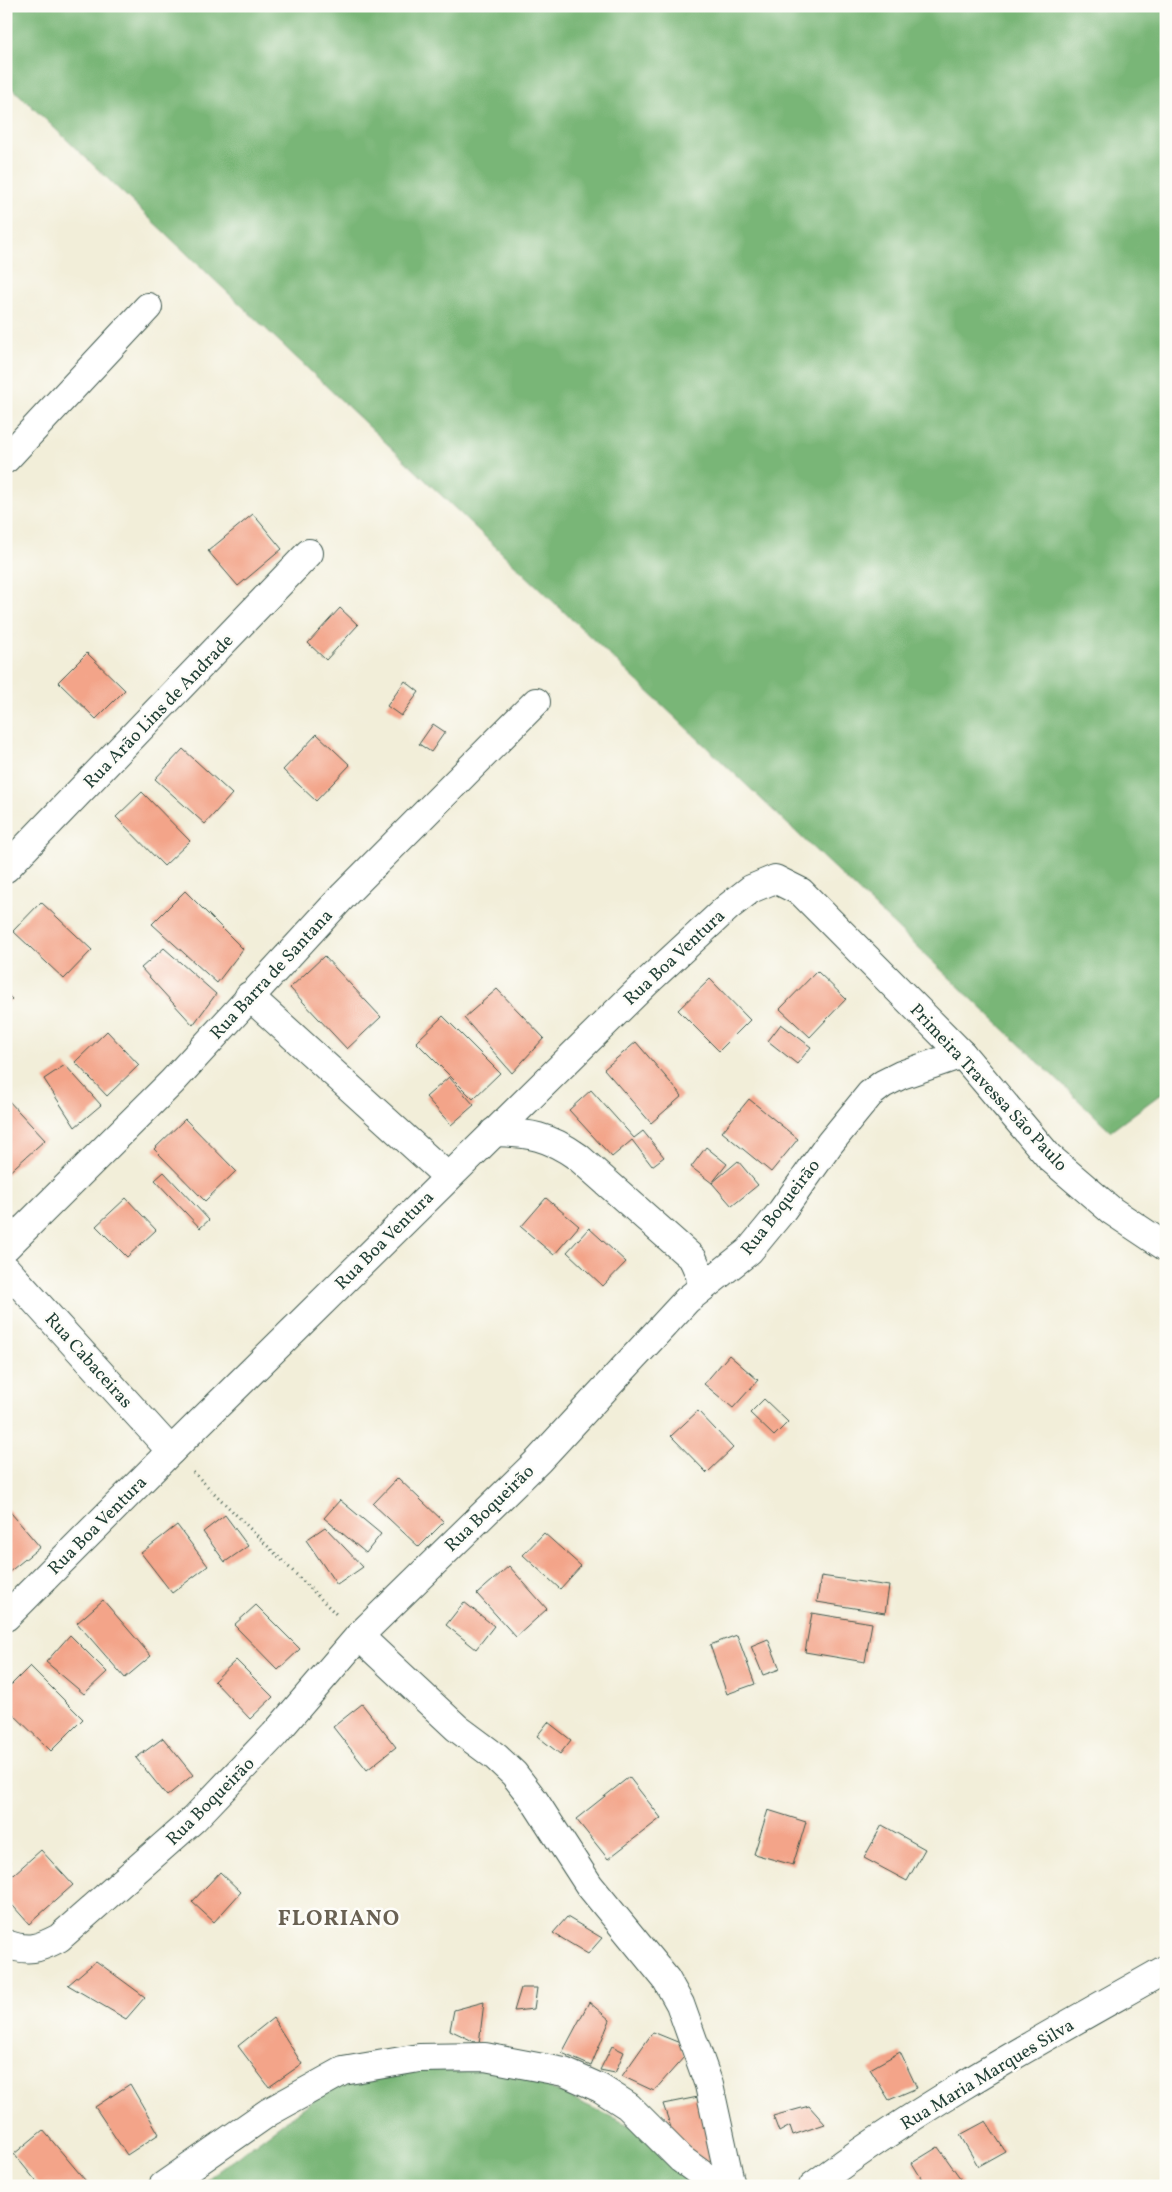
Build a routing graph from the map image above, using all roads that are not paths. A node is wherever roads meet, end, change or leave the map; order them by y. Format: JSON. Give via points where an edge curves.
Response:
{"nodes":[{"id":1,"x":148,"y":308,"type":"dead end"},
{"id":2,"x":6,"y":459,"type":"edge"},
{"id":3,"x":309,"y":553,"type":"dead end"},
{"id":4,"x":536,"y":702,"type":"dead end"},
{"id":5,"x":6,"y":868,"type":"edge"},
{"id":6,"x":775,"y":879,"type":"joint"},
{"id":7,"x":249,"y":996,"type":"junction"},
{"id":8,"x":962,"y":1054,"type":"junction"},
{"id":9,"x":494,"y":1132,"type":"junction"},
{"id":10,"x":448,"y":1177,"type":"junction"},
{"id":11,"x":6,"y":1247,"type":"edge"},
{"id":12,"x":1166,"y":1248,"type":"edge"},
{"id":13,"x":6,"y":1269,"type":"edge"},
{"id":14,"x":701,"y":1286,"type":"junction"},
{"id":15,"x":171,"y":1451,"type":"junction"},
{"id":16,"x":6,"y":1617,"type":"edge"},
{"id":17,"x":359,"y":1636,"type":"junction"},
{"id":18,"x":6,"y":1944,"type":"edge"},
{"id":19,"x":1166,"y":1969,"type":"edge"},
{"id":20,"x":163,"y":2186,"type":"edge"},
{"id":21,"x":718,"y":2186,"type":"edge"},
{"id":22,"x":731,"y":2186,"type":"edge"},
{"id":23,"x":813,"y":2186,"type":"edge"}],
"edges":[{"from":1,"to":2,"type":"street"},
{"from":3,"to":5,"type":"street","name":"Rua Arão Lins de Andrade"},
{"from":4,"to":7,"type":"street","name":"Rua Barra de Santana"},
{"from":6,"to":8,"type":"street","name":"Primeira Travessa São Paulo","via":[[801,892]]},
{"from":6,"to":9,"type":"street","name":"Rua Boa Ventura","via":[[751,889],[728,907]]},
{"from":7,"to":10,"type":"street"},
{"from":7,"to":11,"type":"street","name":"Rua Barra de Santana","via":[[172,1082]]},
{"from":8,"to":12,"type":"street","name":"Primeira Travessa São Paulo","via":[[1049,1157],[1112,1211]]},
{"from":8,"to":14,"type":"street","name":"Rua Boqueirão","via":[[901,1075],[870,1094],[749,1251]]},
{"from":9,"to":10,"type":"street","name":"Rua Boa Ventura"},
{"from":9,"to":14,"type":"street","via":[[542,1137],[561,1144],[693,1259]]},
{"from":10,"to":15,"type":"street","name":"Rua Boa Ventura"},
{"from":13,"to":15,"type":"street","name":"Rua Cabaceiras"},
{"from":14,"to":17,"type":"street","name":"Rua Boqueirão","via":[[538,1461]]},
{"from":15,"to":16,"type":"street","name":"Rua Boa Ventura"},
{"from":17,"to":18,"type":"street","name":"Rua Boqueirão","via":[[274,1735],[208,1805],[123,1884],[59,1938],[43,1947],[23,1950]]},
{"from":17,"to":22,"type":"street","via":[[457,1728],[514,1774],[589,1885],[666,1979],[680,2004],[709,2085]]},
{"from":19,"to":23,"type":"street","name":"Rua Maria Marques Silva","via":[[943,2098],[848,2159]]},
{"from":20,"to":21,"type":"street","via":[[269,2112],[343,2071],[419,2058],[485,2057],[564,2072],[600,2088],[628,2106],[681,2159]]}]}
